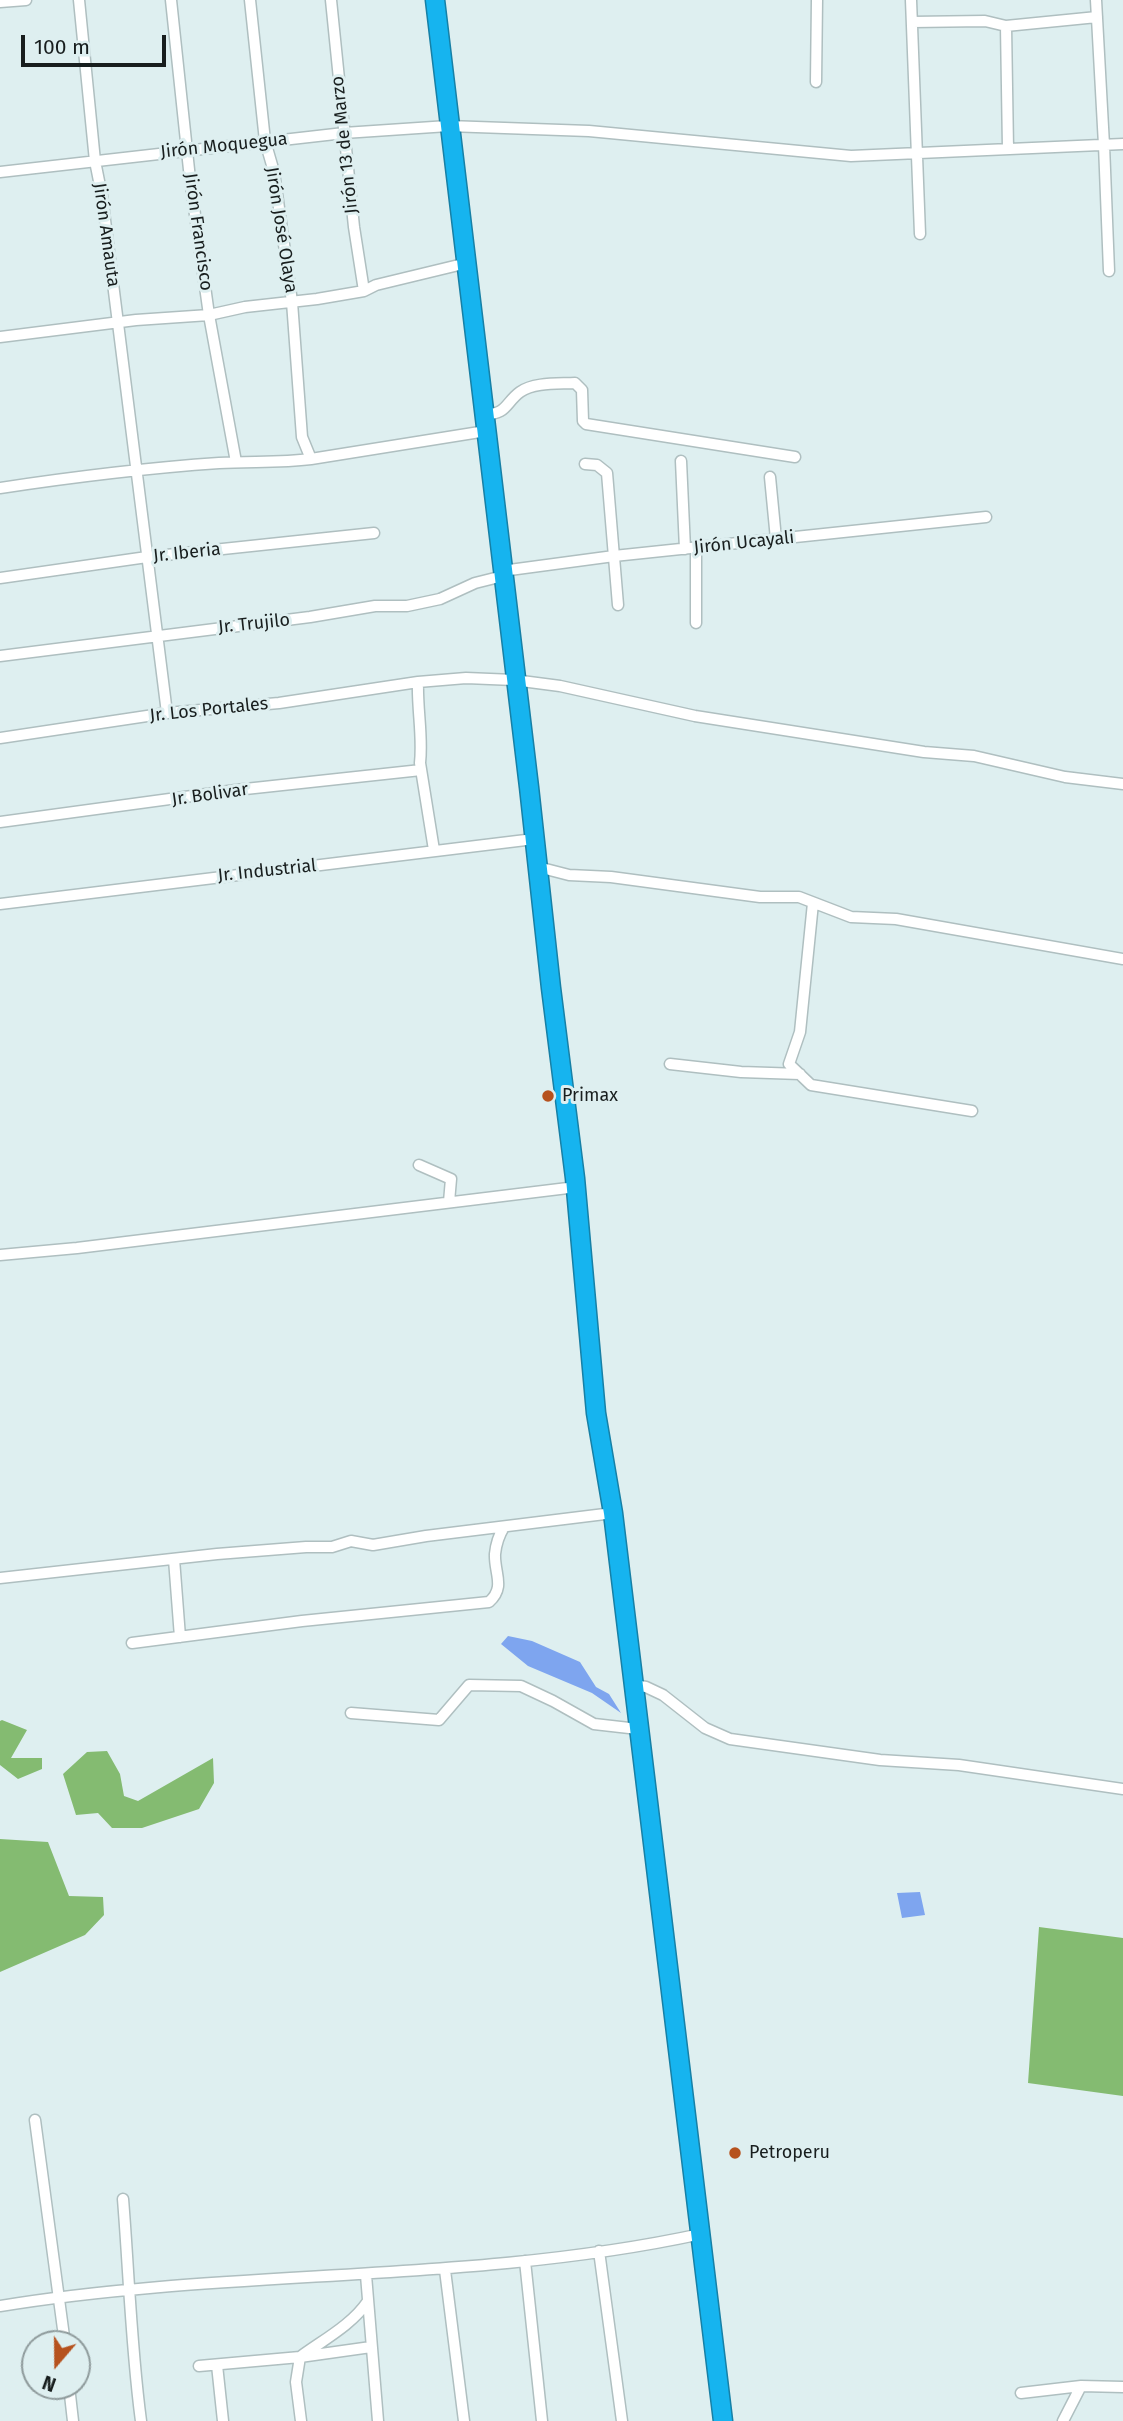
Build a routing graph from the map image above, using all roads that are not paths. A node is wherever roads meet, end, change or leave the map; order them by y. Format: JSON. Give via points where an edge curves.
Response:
{"nodes":[{"id":1,"x":26,"y":0,"type":"edge"},
{"id":2,"x":79,"y":0,"type":"edge"},
{"id":3,"x":171,"y":0,"type":"edge"},
{"id":4,"x":250,"y":0,"type":"edge"},
{"id":5,"x":331,"y":0,"type":"edge"},
{"id":6,"x":435,"y":0,"type":"edge"},
{"id":7,"x":817,"y":0,"type":"edge"},
{"id":8,"x":911,"y":0,"type":"edge"},
{"id":9,"x":1096,"y":0,"type":"edge"},
{"id":10,"x":0,"y":2,"type":"edge"},
{"id":11,"x":1097,"y":17,"type":"junction"},
{"id":12,"x":912,"y":22,"type":"junction"},
{"id":13,"x":1006,"y":26,"type":"junction"},
{"id":14,"x":816,"y":82,"type":"dead end"},
{"id":15,"x":448,"y":127,"type":"junction"},
{"id":16,"x":344,"y":133,"type":"junction"},
{"id":17,"x":265,"y":141,"type":"junction"},
{"id":18,"x":1123,"y":144,"type":"edge"},
{"id":19,"x":1104,"y":145,"type":"junction"},
{"id":20,"x":1008,"y":149,"type":"junction"},
{"id":21,"x":188,"y":150,"type":"junction"},
{"id":22,"x":917,"y":153,"type":"junction"},
{"id":23,"x":95,"y":161,"type":"junction"},
{"id":24,"x":0,"y":172,"type":"edge"},
{"id":25,"x":920,"y":234,"type":"dead end"},
{"id":26,"x":467,"y":263,"type":"junction"},
{"id":27,"x":1108,"y":271,"type":"dead end"},
{"id":28,"x":363,"y":290,"type":"junction"},
{"id":29,"x":292,"y":302,"type":"junction"},
{"id":30,"x":209,"y":315,"type":"junction"},
{"id":31,"x":118,"y":322,"type":"junction"},
{"id":32,"x":0,"y":337,"type":"edge"},
{"id":33,"x":485,"y":422,"type":"junction"},
{"id":34,"x":795,"y":457,"type":"dead end"},
{"id":35,"x":311,"y":459,"type":"junction"},
{"id":36,"x":681,"y":461,"type":"dead end"},
{"id":37,"x":236,"y":462,"type":"junction"},
{"id":38,"x":584,"y":464,"type":"dead end"},
{"id":39,"x":137,"y":470,"type":"junction"},
{"id":40,"x":769,"y":477,"type":"dead end"},
{"id":41,"x":0,"y":488,"type":"edge"},
{"id":42,"x":986,"y":517,"type":"dead end"},
{"id":43,"x":374,"y":533,"type":"dead end"},
{"id":44,"x":776,"y":539,"type":"junction"},
{"id":45,"x":690,"y":548,"type":"junction"},
{"id":46,"x":614,"y":556,"type":"junction"},
{"id":47,"x":147,"y":557,"type":"junction"},
{"id":48,"x":502,"y":573,"type":"junction"},
{"id":49,"x":0,"y":578,"type":"edge"},
{"id":50,"x":618,"y":605,"type":"dead end"},
{"id":51,"x":696,"y":623,"type":"dead end"},
{"id":52,"x":156,"y":635,"type":"junction"},
{"id":53,"x":0,"y":656,"type":"edge"},
{"id":54,"x":514,"y":680,"type":"junction"},
{"id":55,"x":418,"y":682,"type":"junction"},
{"id":56,"x":167,"y":713,"type":"junction"},
{"id":57,"x":0,"y":738,"type":"edge"},
{"id":58,"x":421,"y":770,"type":"junction"},
{"id":59,"x":1123,"y":784,"type":"edge"},
{"id":60,"x":0,"y":822,"type":"edge"},
{"id":61,"x":534,"y":839,"type":"junction"},
{"id":62,"x":434,"y":850,"type":"junction"},
{"id":63,"x":538,"y":867,"type":"junction"},
{"id":64,"x":813,"y":903,"type":"junction"},
{"id":65,"x":0,"y":904,"type":"edge"},
{"id":66,"x":1123,"y":959,"type":"edge"},
{"id":67,"x":670,"y":1064,"type":"dead end"},
{"id":68,"x":800,"y":1074,"type":"junction"},
{"id":69,"x":972,"y":1111,"type":"dead end"},
{"id":70,"x":419,"y":1165,"type":"dead end"},
{"id":71,"x":576,"y":1186,"type":"junction"},
{"id":72,"x":449,"y":1202,"type":"junction"},
{"id":73,"x":0,"y":1255,"type":"edge"},
{"id":74,"x":613,"y":1513,"type":"junction"},
{"id":75,"x":504,"y":1527,"type":"junction"},
{"id":76,"x":174,"y":1559,"type":"junction"},
{"id":77,"x":0,"y":1578,"type":"edge"},
{"id":78,"x":180,"y":1637,"type":"junction"},
{"id":79,"x":132,"y":1643,"type":"dead end"},
{"id":80,"x":634,"y":1685,"type":"junction"},
{"id":81,"x":351,"y":1713,"type":"dead end"},
{"id":82,"x":638,"y":1729,"type":"junction"},
{"id":83,"x":1123,"y":1789,"type":"edge"},
{"id":84,"x":35,"y":2120,"type":"dead end"},
{"id":85,"x":123,"y":2199,"type":"dead end"},
{"id":86,"x":701,"y":2234,"type":"junction"},
{"id":87,"x":599,"y":2251,"type":"junction"},
{"id":88,"x":525,"y":2261,"type":"junction"},
{"id":89,"x":445,"y":2270,"type":"junction"},
{"id":90,"x":366,"y":2275,"type":"junction"},
{"id":91,"x":131,"y":2290,"type":"junction"},
{"id":92,"x":60,"y":2297,"type":"junction"},
{"id":93,"x":368,"y":2301,"type":"junction"},
{"id":94,"x":0,"y":2306,"type":"edge"},
{"id":95,"x":64,"y":2330,"type":"edge"},
{"id":96,"x":371,"y":2347,"type":"junction"},
{"id":97,"x":300,"y":2357,"type":"junction"},
{"id":98,"x":217,"y":2365,"type":"junction"},
{"id":99,"x":199,"y":2366,"type":"dead end"},
{"id":100,"x":1081,"y":2386,"type":"junction"},
{"id":101,"x":1123,"y":2387,"type":"edge"},
{"id":102,"x":1021,"y":2393,"type":"dead end"},
{"id":103,"x":71,"y":2400,"type":"edge"},
{"id":104,"x":73,"y":2421,"type":"edge"},
{"id":105,"x":141,"y":2421,"type":"edge"},
{"id":106,"x":223,"y":2421,"type":"edge"},
{"id":107,"x":301,"y":2421,"type":"edge"},
{"id":108,"x":378,"y":2421,"type":"edge"},
{"id":109,"x":464,"y":2421,"type":"edge"},
{"id":110,"x":542,"y":2421,"type":"edge"},
{"id":111,"x":622,"y":2421,"type":"edge"},
{"id":112,"x":723,"y":2421,"type":"edge"},
{"id":113,"x":1063,"y":2421,"type":"edge"}],
"edges":[{"from":1,"to":10,"type":"street"},
{"from":2,"to":23,"type":"street","name":"Jirón Amauta"},
{"from":3,"to":21,"type":"street","name":"Jirón Francisco"},
{"from":4,"to":17,"type":"street","name":"Jirón José Olaya"},
{"from":5,"to":16,"type":"street","name":"Jirón 13 de Marzo"},
{"from":6,"to":15,"type":"highway"},
{"from":7,"to":14,"type":"street"},
{"from":8,"to":12,"type":"street"},
{"from":9,"to":11,"type":"street"},
{"from":11,"to":13,"type":"street"},
{"from":11,"to":19,"type":"street"},
{"from":12,"to":13,"type":"street","via":[[985,21]]},
{"from":12,"to":22,"type":"street"},
{"from":13,"to":20,"type":"street"},
{"from":15,"to":16,"type":"street","name":"Jirón Moquegua"},
{"from":15,"to":22,"type":"street","name":"Jirón Moquegua","via":[[589,131],[851,156]]},
{"from":15,"to":26,"type":"highway"},
{"from":16,"to":17,"type":"street","name":"Jirón Moquegua"},
{"from":16,"to":28,"type":"street","name":"Jirón 13 de Marzo"},
{"from":17,"to":21,"type":"street","name":"Jirón Moquegua"},
{"from":17,"to":29,"type":"street","name":"Jirón José Olaya","via":[[274,172]]},
{"from":18,"to":19,"type":"street","name":"Jirón Moquegua"},
{"from":19,"to":20,"type":"street","name":"Jirón Moquegua"},
{"from":19,"to":27,"type":"street"},
{"from":20,"to":22,"type":"street","name":"Jirón Moquegua"},
{"from":21,"to":23,"type":"street","name":"Jirón Moquegua"},
{"from":21,"to":30,"type":"street","name":"Jirón Francisco"},
{"from":22,"to":25,"type":"street"},
{"from":23,"to":24,"type":"street","name":"Jirón Moquegua"},
{"from":23,"to":31,"type":"street","name":"Jirón Amauta"},
{"from":26,"to":28,"type":"street"},
{"from":26,"to":33,"type":"highway"},
{"from":28,"to":29,"type":"street"},
{"from":29,"to":30,"type":"street"},
{"from":29,"to":35,"type":"street","name":"Jirón José Olaya","via":[[302,437]]},
{"from":30,"to":31,"type":"street"},
{"from":30,"to":37,"type":"street","name":"Jirón Francisco"},
{"from":31,"to":32,"type":"street"},
{"from":31,"to":39,"type":"street","name":"Jirón Amauta"},
{"from":33,"to":34,"type":"street","via":[[520,392],[575,383],[582,390],[586,424]]},
{"from":33,"to":35,"type":"street"},
{"from":33,"to":48,"type":"highway"},
{"from":35,"to":37,"type":"street"},
{"from":36,"to":45,"type":"street"},
{"from":37,"to":39,"type":"street"},
{"from":38,"to":46,"type":"street","via":[[597,465],[607,473]]},
{"from":39,"to":41,"type":"street"},
{"from":39,"to":47,"type":"street","name":"Jirón Amauta"},
{"from":40,"to":44,"type":"street"},
{"from":42,"to":44,"type":"street","name":"Jirón Ucayali"},
{"from":43,"to":47,"type":"street","name":"Jr. Iberia"},
{"from":44,"to":45,"type":"street","name":"Jirón Ucayali"},
{"from":45,"to":46,"type":"street","name":"Jirón Ucayali"},
{"from":45,"to":51,"type":"street"},
{"from":46,"to":48,"type":"street","name":"Jirón Ucayali"},
{"from":46,"to":50,"type":"street"},
{"from":47,"to":49,"type":"street","name":"Jr. Iberia"},
{"from":47,"to":52,"type":"street","name":"Jirón Amauta"},
{"from":48,"to":52,"type":"street","name":"Jr. Trujilo","via":[[440,599],[407,606],[375,606]]},
{"from":48,"to":54,"type":"highway"},
{"from":52,"to":53,"type":"street","name":"Jr. Trujilo"},
{"from":52,"to":56,"type":"street","name":"Jirón Amauta"},
{"from":54,"to":55,"type":"street","name":"Jr. Los Portales"},
{"from":54,"to":59,"type":"street","name":"Jr. Los Portales","via":[[695,716],[974,756],[1065,777]]},
{"from":54,"to":61,"type":"highway"},
{"from":55,"to":56,"type":"street","name":"Jr. Los Portales","via":[[279,703]]},
{"from":55,"to":58,"type":"street"},
{"from":56,"to":57,"type":"street","name":"Jr. Los Portales"},
{"from":58,"to":60,"type":"street","name":"Jr. Bolivar"},
{"from":58,"to":62,"type":"street"},
{"from":61,"to":62,"type":"street","name":"Jr. Industrial"},
{"from":61,"to":63,"type":"highway"},
{"from":62,"to":65,"type":"street","name":"Jr. Industrial"},
{"from":63,"to":64,"type":"street","via":[[569,875],[760,897],[799,897]]},
{"from":63,"to":71,"type":"highway"},
{"from":64,"to":66,"type":"street","via":[[851,917],[896,919]]},
{"from":64,"to":68,"type":"street","via":[[800,1031],[789,1064]]},
{"from":67,"to":68,"type":"street"},
{"from":68,"to":69,"type":"street","via":[[811,1084]]},
{"from":70,"to":72,"type":"street","via":[[454,1178]]},
{"from":71,"to":72,"type":"street"},
{"from":71,"to":74,"type":"highway","via":[[596,1413]]},
{"from":72,"to":73,"type":"street"},
{"from":74,"to":75,"type":"street"},
{"from":74,"to":80,"type":"highway"},
{"from":75,"to":76,"type":"street","via":[[373,1545],[351,1541]]},
{"from":75,"to":78,"type":"street","via":[[495,1555],[498,1586],[489,1602]]},
{"from":76,"to":77,"type":"street"},
{"from":76,"to":78,"type":"street"},
{"from":78,"to":79,"type":"street"},
{"from":80,"to":82,"type":"highway"},
{"from":80,"to":83,"type":"street","via":[[663,1695],[705,1728],[730,1739]]},
{"from":81,"to":82,"type":"street","via":[[439,1720],[469,1685],[521,1686],[594,1724]]},
{"from":82,"to":86,"type":"highway"},
{"from":84,"to":92,"type":"street"},
{"from":85,"to":91,"type":"street"},
{"from":86,"to":87,"type":"street"},
{"from":86,"to":112,"type":"highway"},
{"from":87,"to":88,"type":"street"},
{"from":87,"to":111,"type":"street"},
{"from":88,"to":89,"type":"street"},
{"from":88,"to":110,"type":"street"},
{"from":89,"to":90,"type":"street"},
{"from":89,"to":109,"type":"street"},
{"from":90,"to":91,"type":"street"},
{"from":90,"to":93,"type":"street"},
{"from":91,"to":92,"type":"street"},
{"from":91,"to":105,"type":"street"},
{"from":92,"to":94,"type":"street"},
{"from":92,"to":95,"type":"street"},
{"from":93,"to":96,"type":"street"},
{"from":93,"to":97,"type":"street","via":[[362,2311]]},
{"from":96,"to":97,"type":"street"},
{"from":96,"to":108,"type":"street"},
{"from":97,"to":98,"type":"street"},
{"from":97,"to":107,"type":"street","via":[[296,2382]]},
{"from":98,"to":99,"type":"street"},
{"from":98,"to":106,"type":"street"},
{"from":100,"to":101,"type":"street"},
{"from":100,"to":102,"type":"street"},
{"from":100,"to":113,"type":"street"},
{"from":103,"to":104,"type":"street"}]}
